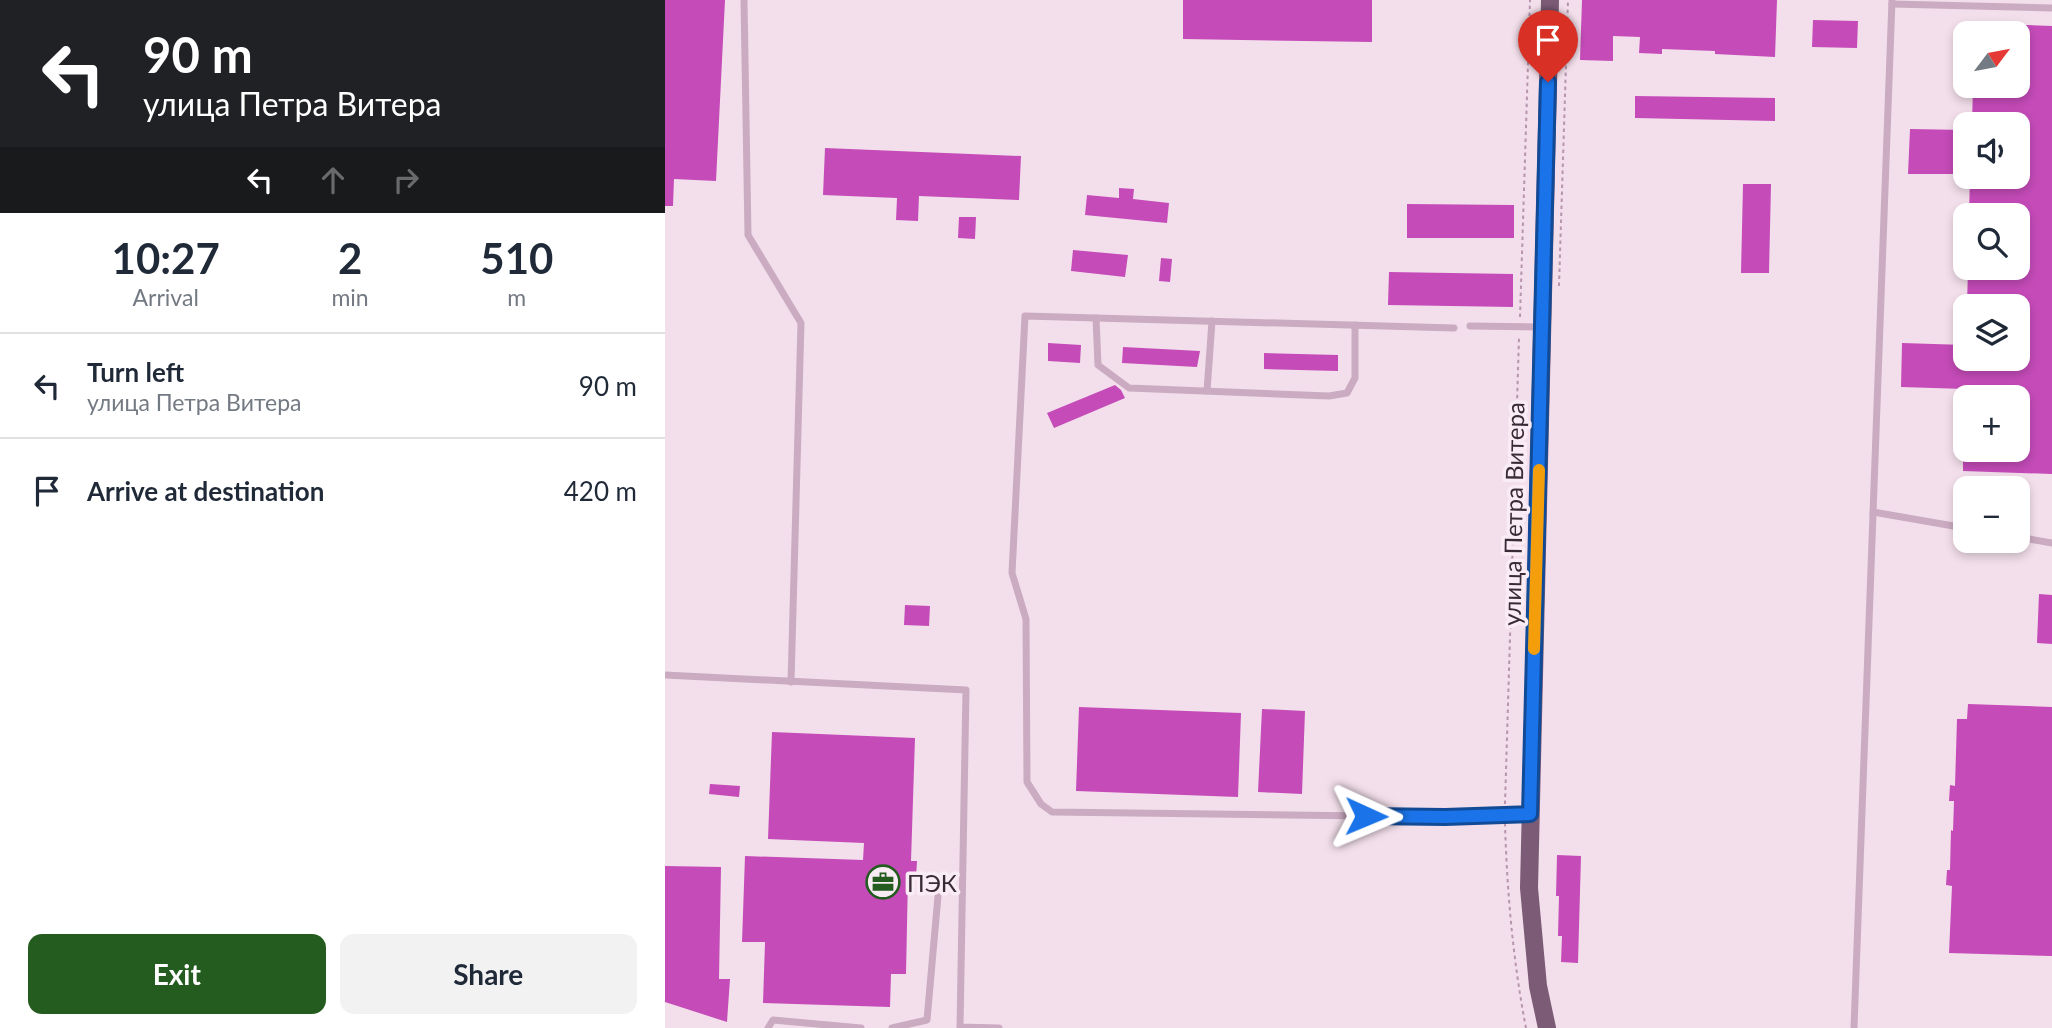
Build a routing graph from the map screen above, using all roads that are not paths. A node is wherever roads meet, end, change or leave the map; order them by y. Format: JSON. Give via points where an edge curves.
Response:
{"nodes":[{"id":1,"x":744,"y":0,"type":"edge"},
{"id":2,"x":1550,"y":0,"type":"edge"},
{"id":3,"x":1892,"y":2,"type":"edge"},
{"id":4,"x":2052,"y":8,"type":"edge"},
{"id":5,"x":1096,"y":318,"type":"junction"},
{"id":6,"x":1212,"y":321,"type":"junction"},
{"id":7,"x":1355,"y":325,"type":"junction"},
{"id":8,"x":1470,"y":326,"type":"dead end"},
{"id":9,"x":1542,"y":327,"type":"junction"},
{"id":10,"x":1454,"y":328,"type":"dead end"},
{"id":11,"x":1207,"y":391,"type":"junction"},
{"id":12,"x":1873,"y":512,"type":"junction"},
{"id":13,"x":1953,"y":526,"type":"edge"},
{"id":14,"x":2030,"y":539,"type":"edge"},
{"id":15,"x":2052,"y":543,"type":"edge"},
{"id":16,"x":665,"y":676,"type":"edge"},
{"id":17,"x":792,"y":682,"type":"junction"},
{"id":18,"x":1530,"y":814,"type":"junction"},
{"id":19,"x":938,"y":896,"type":"dead end"},
{"id":20,"x":768,"y":1028,"type":"edge"},
{"id":21,"x":861,"y":1028,"type":"edge"},
{"id":22,"x":892,"y":1028,"type":"edge"},
{"id":23,"x":999,"y":1028,"type":"edge"},
{"id":24,"x":1547,"y":1028,"type":"edge"},
{"id":25,"x":1854,"y":1028,"type":"edge"}],
"edges":[{"from":1,"to":17,"type":"lane","via":[[748,235],[801,323]]},
{"from":2,"to":9,"type":"main road","name":"улица Петра Витера"},
{"from":3,"to":4,"type":"lane"},
{"from":3,"to":12,"type":"lane"},
{"from":5,"to":6,"type":"lane"},
{"from":5,"to":11,"type":"lane","via":[[1098,365],[1129,388]]},
{"from":5,"to":18,"type":"lane","via":[[1025,316],[1012,573],[1026,619],[1027,782],[1041,804],[1052,812]]},
{"from":6,"to":7,"type":"lane"},
{"from":6,"to":11,"type":"lane"},
{"from":7,"to":10,"type":"lane"},
{"from":7,"to":11,"type":"lane","via":[[1355,377],[1347,393]]},
{"from":8,"to":9,"type":"lane"},
{"from":9,"to":18,"type":"main road","name":"улица Петра Витера"},
{"from":12,"to":13,"type":"lane"},
{"from":12,"to":25,"type":"lane"},
{"from":14,"to":15,"type":"lane"},
{"from":16,"to":17,"type":"lane"},
{"from":17,"to":23,"type":"lane","via":[[966,690],[960,1027]]},
{"from":18,"to":24,"type":"main road","name":"улица Петра Витера","via":[[1529,888],[1538,986]]},
{"from":19,"to":22,"type":"lane","via":[[927,1020]]},
{"from":20,"to":21,"type":"lane","via":[[773,1020]]}]}
